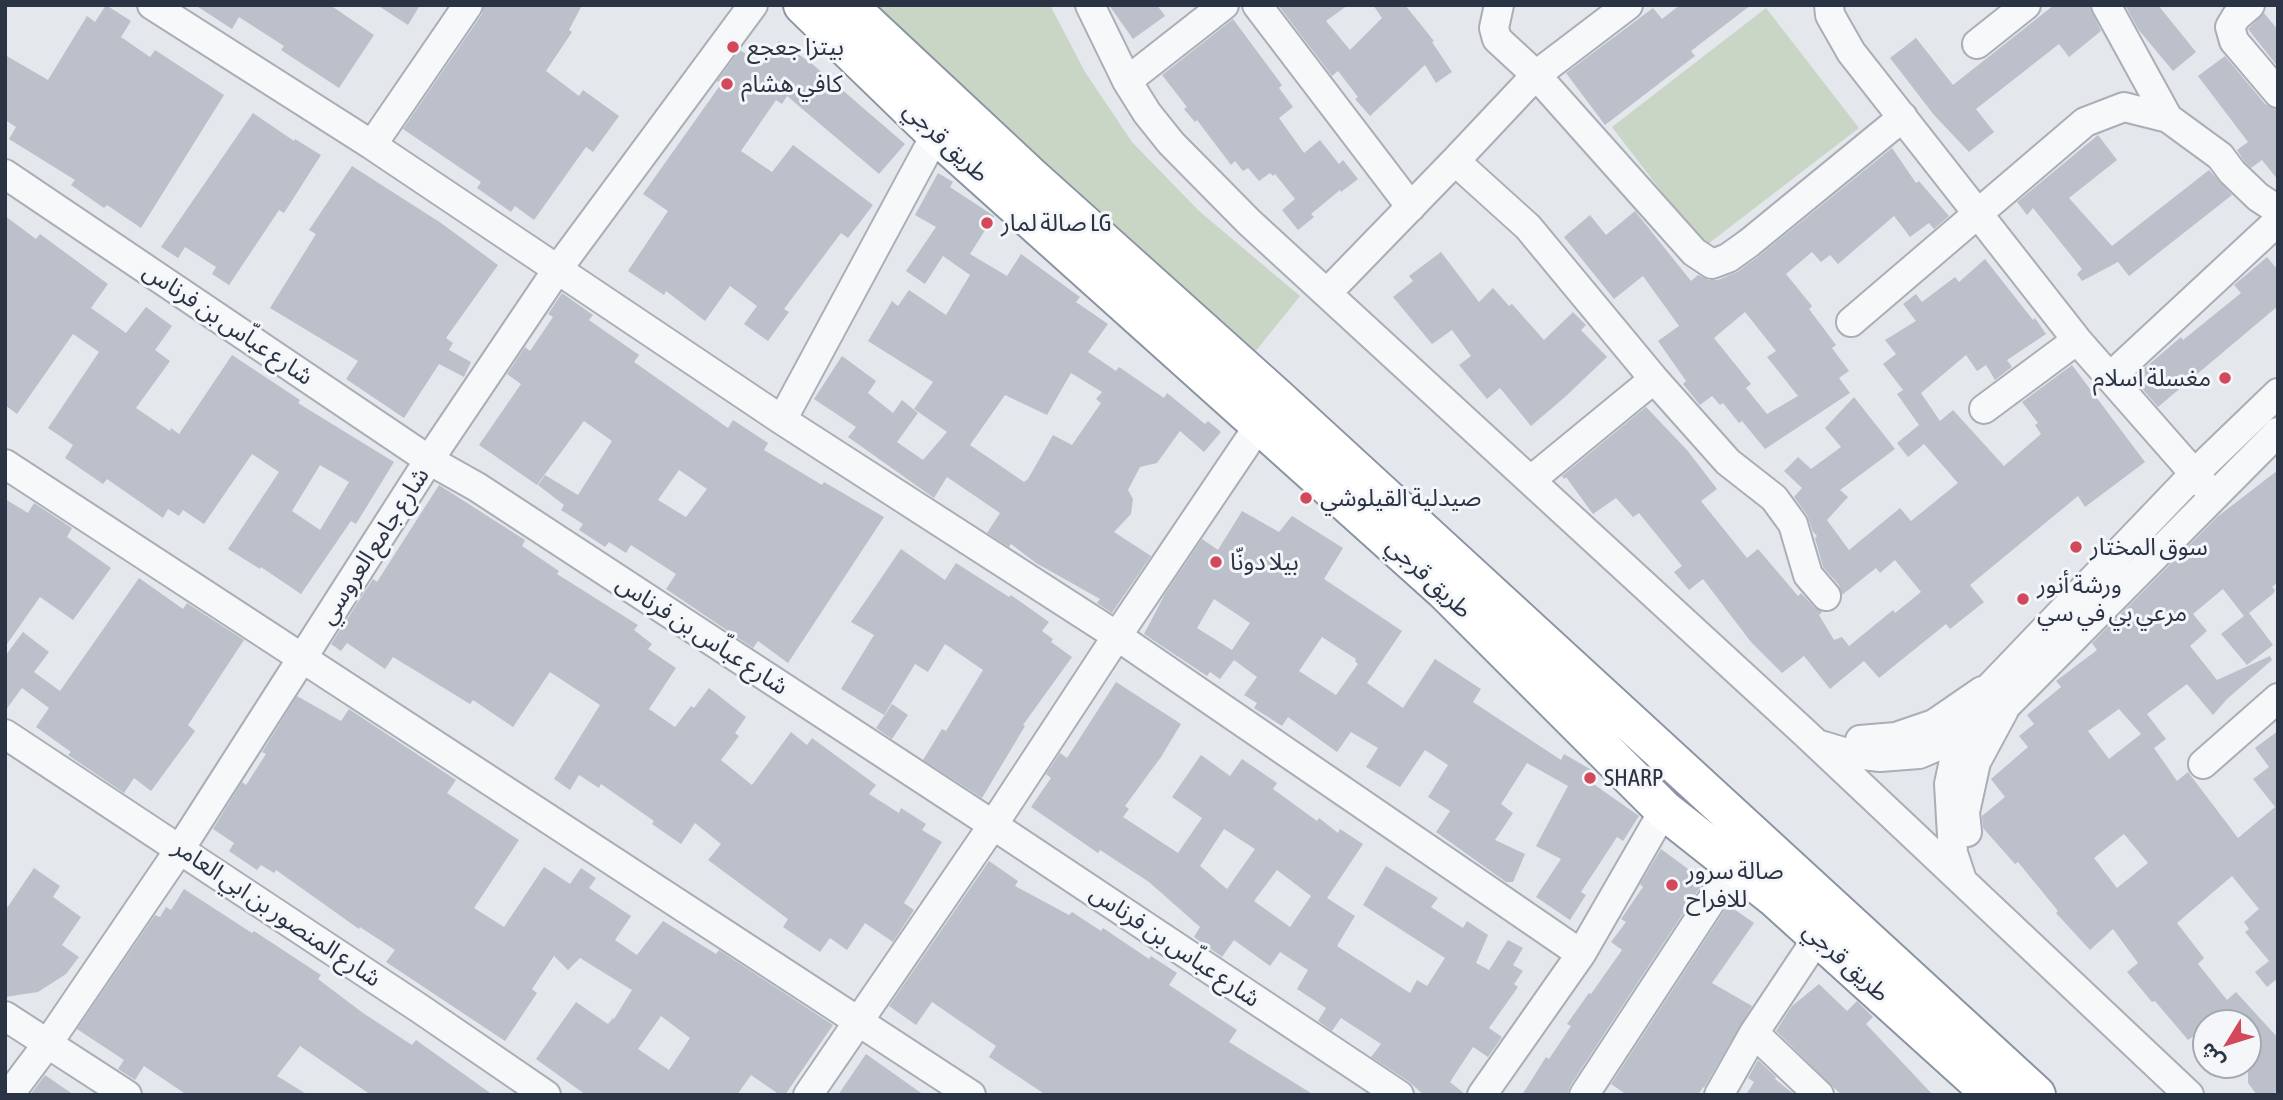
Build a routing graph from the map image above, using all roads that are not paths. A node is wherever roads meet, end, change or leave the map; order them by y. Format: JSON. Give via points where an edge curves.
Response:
{"nodes":[{"id":1,"x":152,"y":5,"type":"edge"},
{"id":2,"x":468,"y":5,"type":"edge"},
{"id":3,"x":753,"y":5,"type":"edge"},
{"id":4,"x":803,"y":5,"type":"edge"},
{"id":5,"x":847,"y":5,"type":"edge"},
{"id":6,"x":1090,"y":5,"type":"edge"},
{"id":7,"x":1224,"y":5,"type":"edge"},
{"id":8,"x":1257,"y":5,"type":"edge"},
{"id":9,"x":1499,"y":5,"type":"edge"},
{"id":10,"x":1628,"y":5,"type":"edge"},
{"id":11,"x":1829,"y":5,"type":"edge"},
{"id":12,"x":2026,"y":5,"type":"edge"},
{"id":13,"x":2105,"y":5,"type":"edge"},
{"id":14,"x":2250,"y":5,"type":"edge"},
{"id":15,"x":1977,"y":44,"type":"dead end"},
{"id":16,"x":1536,"y":75,"type":"junction"},
{"id":17,"x":1127,"y":81,"type":"junction"},
{"id":18,"x":2278,"y":93,"type":"edge"},
{"id":19,"x":1903,"y":117,"type":"junction"},
{"id":20,"x":2168,"y":118,"type":"junction"},
{"id":21,"x":936,"y":134,"type":"junction"},
{"id":22,"x":372,"y":145,"type":"junction"},
{"id":23,"x":1455,"y":161,"type":"junction"},
{"id":24,"x":5,"y":174,"type":"edge"},
{"id":25,"x":1411,"y":206,"type":"junction"},
{"id":26,"x":2278,"y":211,"type":"edge"},
{"id":27,"x":1978,"y":214,"type":"junction"},
{"id":28,"x":2278,"y":221,"type":"edge"},
{"id":29,"x":557,"y":270,"type":"junction"},
{"id":30,"x":1327,"y":293,"type":"junction"},
{"id":31,"x":1851,"y":322,"type":"dead end"},
{"id":32,"x":2077,"y":340,"type":"junction"},
{"id":33,"x":2110,"y":377,"type":"junction"},
{"id":34,"x":1654,"y":379,"type":"junction"},
{"id":35,"x":2276,"y":398,"type":"edge"},
{"id":36,"x":1984,"y":409,"type":"dead end"},
{"id":37,"x":1269,"y":411,"type":"junction"},
{"id":38,"x":782,"y":420,"type":"junction"},
{"id":39,"x":2278,"y":432,"type":"edge"},
{"id":40,"x":429,"y":460,"type":"junction"},
{"id":41,"x":5,"y":464,"type":"edge"},
{"id":42,"x":2195,"y":473,"type":"junction"},
{"id":43,"x":1531,"y":480,"type":"junction"},
{"id":44,"x":2214,"y":496,"type":"junction"},
{"id":45,"x":1826,"y":596,"type":"dead end"},
{"id":46,"x":1116,"y":636,"type":"junction"},
{"id":47,"x":302,"y":657,"type":"junction"},
{"id":48,"x":1999,"y":696,"type":"junction"},
{"id":49,"x":2278,"y":698,"type":"edge"},
{"id":50,"x":5,"y":734,"type":"edge"},
{"id":51,"x":1959,"y":737,"type":"junction"},
{"id":52,"x":1811,"y":738,"type":"junction"},
{"id":53,"x":2203,"y":764,"type":"dead end"},
{"id":54,"x":1664,"y":810,"type":"junction"},
{"id":55,"x":993,"y":825,"type":"junction"},
{"id":56,"x":180,"y":849,"type":"junction"},
{"id":57,"x":1734,"y":866,"type":"junction"},
{"id":58,"x":1962,"y":880,"type":"junction"},
{"id":59,"x":1983,"y":900,"type":"junction"},
{"id":60,"x":1818,"y":937,"type":"junction"},
{"id":61,"x":1581,"y":954,"type":"junction"},
{"id":62,"x":5,"y":1016,"type":"edge"},
{"id":63,"x":858,"y":1020,"type":"junction"},
{"id":64,"x":1754,"y":1033,"type":"junction"},
{"id":65,"x":48,"y":1043,"type":"junction"},
{"id":66,"x":9,"y":1095,"type":"edge"},
{"id":67,"x":127,"y":1095,"type":"edge"},
{"id":68,"x":546,"y":1095,"type":"edge"},
{"id":69,"x":808,"y":1095,"type":"edge"},
{"id":70,"x":971,"y":1095,"type":"edge"},
{"id":71,"x":1399,"y":1095,"type":"edge"},
{"id":72,"x":1482,"y":1095,"type":"edge"},
{"id":73,"x":1584,"y":1095,"type":"edge"},
{"id":74,"x":1719,"y":1095,"type":"edge"},
{"id":75,"x":1819,"y":1095,"type":"edge"},
{"id":76,"x":1993,"y":1095,"type":"edge"},
{"id":77,"x":2036,"y":1095,"type":"edge"},
{"id":78,"x":2189,"y":1095,"type":"edge"}],
"edges":[{"from":1,"to":22,"type":"street"},
{"from":2,"to":22,"type":"street"},
{"from":3,"to":29,"type":"street","name":"شارع جامع العروسي"},
{"from":4,"to":21,"type":"highway","name":"طريق قرجي"},
{"from":5,"to":37,"type":"highway","name":"طريق قرجي","via":[[1031,177]]},
{"from":6,"to":17,"type":"street"},
{"from":7,"to":17,"type":"street"},
{"from":8,"to":25,"type":"street"},
{"from":9,"to":16,"type":"street","via":[[1497,39]]},
{"from":10,"to":16,"type":"street"},
{"from":11,"to":19,"type":"street","via":[[1851,51]]},
{"from":12,"to":15,"type":"street"},
{"from":13,"to":20,"type":"street"},
{"from":14,"to":18,"type":"street","via":[[2230,27],[2234,41]]},
{"from":16,"to":19,"type":"street","via":[[1694,252],[1712,264],[1749,243]]},
{"from":16,"to":23,"type":"street"},
{"from":17,"to":30,"type":"street","via":[[1171,143],[1248,222]]},
{"from":19,"to":27,"type":"street"},
{"from":20,"to":26,"type":"street","via":[[2220,156],[2258,197]]},
{"from":20,"to":27,"type":"street","via":[[2124,107],[2085,122]]},
{"from":21,"to":37,"type":"highway","name":"طريق قرجي"},
{"from":21,"to":38,"type":"street"},
{"from":22,"to":29,"type":"street"},
{"from":23,"to":25,"type":"street"},
{"from":23,"to":34,"type":"street","via":[[1528,227]]},
{"from":24,"to":40,"type":"street","name":"شارع عباّس بن فرناس"},
{"from":25,"to":30,"type":"street"},
{"from":27,"to":31,"type":"street"},
{"from":27,"to":32,"type":"street"},
{"from":28,"to":33,"type":"street"},
{"from":29,"to":38,"type":"street"},
{"from":29,"to":40,"type":"street","name":"شارع جامع العروسي"},
{"from":30,"to":43,"type":"street"},
{"from":32,"to":33,"type":"street"},
{"from":32,"to":36,"type":"street"},
{"from":33,"to":42,"type":"street"},
{"from":34,"to":43,"type":"street"},
{"from":34,"to":45,"type":"street","via":[[1728,462],[1774,498],[1793,524],[1808,575]]},
{"from":35,"to":42,"type":"street"},
{"from":37,"to":46,"type":"street"},
{"from":37,"to":54,"type":"highway","name":"طريق قرجي"},
{"from":37,"to":77,"type":"highway","name":"طريق قرجي"},
{"from":38,"to":46,"type":"street"},
{"from":39,"to":44,"type":"street"},
{"from":40,"to":47,"type":"street","name":"شارع جامع العروسي"},
{"from":40,"to":55,"type":"street","name":"شارع عباّس بن فرناس"},
{"from":41,"to":47,"type":"street"},
{"from":42,"to":44,"type":"street"},
{"from":42,"to":48,"type":"street"},
{"from":43,"to":52,"type":"street"},
{"from":44,"to":48,"type":"street"},
{"from":46,"to":55,"type":"street"},
{"from":46,"to":61,"type":"street"},
{"from":47,"to":56,"type":"street","name":"شارع جامع العروسي"},
{"from":47,"to":63,"type":"street"},
{"from":48,"to":51,"type":"street"},
{"from":48,"to":52,"type":"street","via":[[1896,737]]},
{"from":48,"to":59,"type":"street","via":[[1976,762],[1965,812]]},
{"from":49,"to":53,"type":"street"},
{"from":50,"to":56,"type":"street","name":"شارع المنصور بن ابي العامر"},
{"from":51,"to":52,"type":"street","via":[[1919,754],[1880,757],[1847,753]]},
{"from":51,"to":58,"type":"street","via":[[1949,784],[1954,853]]},
{"from":52,"to":58,"type":"street"},
{"from":54,"to":57,"type":"highway","name":"طريق قرجي"},
{"from":54,"to":61,"type":"street"},
{"from":55,"to":63,"type":"street"},
{"from":55,"to":71,"type":"street","name":"شارع عباّس بن فرناس"},
{"from":56,"to":65,"type":"street","name":"شارع جامع العروسي"},
{"from":56,"to":68,"type":"street","name":"شارع المنصور بن ابي العامر"},
{"from":57,"to":60,"type":"highway","name":"طريق قرجي"},
{"from":57,"to":73,"type":"street"},
{"from":58,"to":59,"type":"street"},
{"from":59,"to":78,"type":"street"},
{"from":60,"to":64,"type":"street"},
{"from":60,"to":76,"type":"highway","name":"طريق قرجي"},
{"from":61,"to":72,"type":"street"},
{"from":62,"to":65,"type":"street"},
{"from":63,"to":69,"type":"street"},
{"from":63,"to":70,"type":"street"},
{"from":64,"to":74,"type":"street"},
{"from":64,"to":75,"type":"street"},
{"from":65,"to":66,"type":"street","name":"شارع جامع العروسي"},
{"from":65,"to":67,"type":"street"}]}
